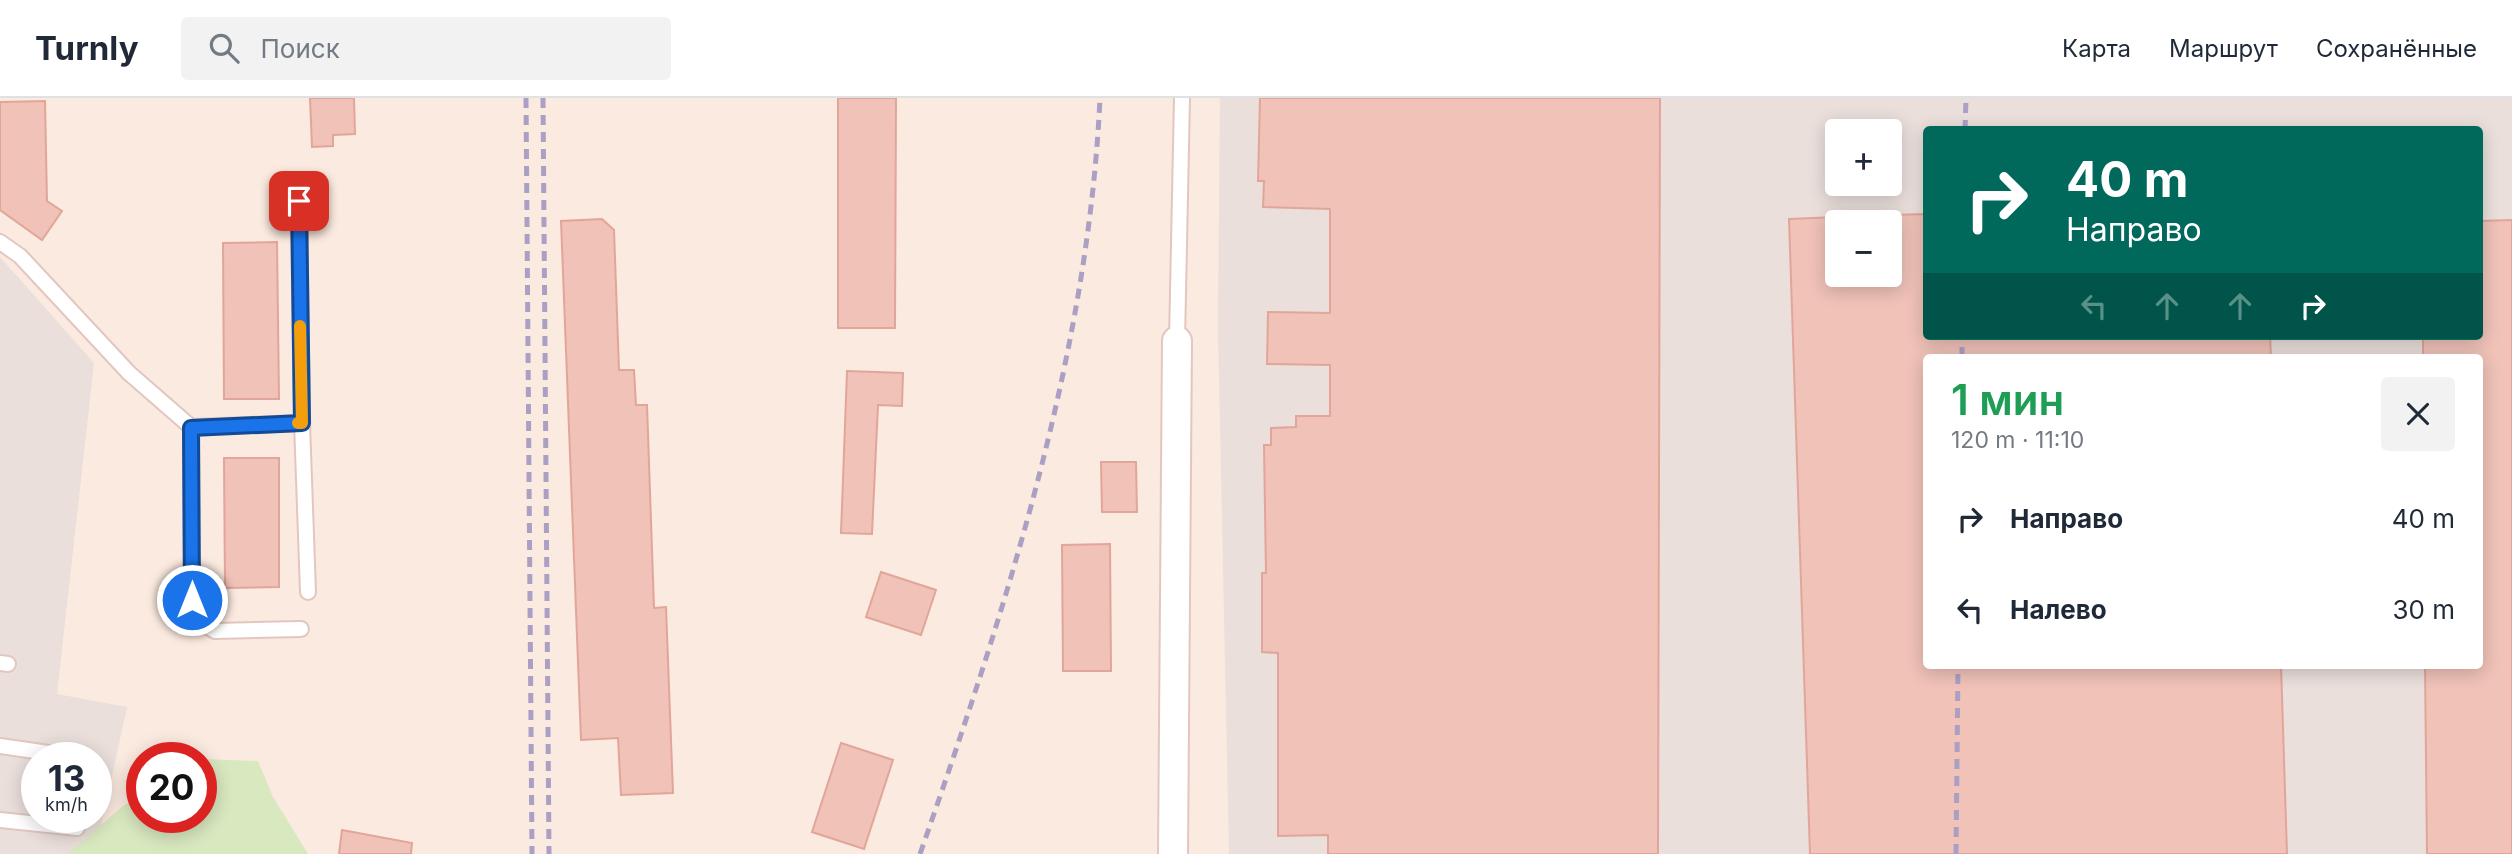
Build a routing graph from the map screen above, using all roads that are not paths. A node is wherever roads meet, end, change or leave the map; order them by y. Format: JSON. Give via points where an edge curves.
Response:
{"nodes":[{"id":1,"x":1182,"y":98,"type":"edge"},
{"id":2,"x":299,"y":201,"type":"dead end"},
{"id":3,"x":0,"y":242,"type":"edge"},
{"id":4,"x":1177,"y":341,"type":"joint"},
{"id":5,"x":302,"y":423,"type":"junction"},
{"id":6,"x":191,"y":428,"type":"junction"},
{"id":7,"x":308,"y":592,"type":"dead end"},
{"id":8,"x":301,"y":629,"type":"dead end"},
{"id":9,"x":0,"y":746,"type":"edge"},
{"id":10,"x":21,"y":749,"type":"edge"},
{"id":11,"x":0,"y":820,"type":"edge"},
{"id":12,"x":21,"y":822,"type":"edge"},
{"id":13,"x":1173,"y":854,"type":"edge"}],
"edges":[{"from":1,"to":4,"type":"lane"},
{"from":2,"to":5,"type":"lane"},
{"from":3,"to":6,"type":"lane","via":[[20,257],[129,373]]},
{"from":4,"to":13,"type":"street"},
{"from":5,"to":6,"type":"lane"},
{"from":5,"to":7,"type":"lane"},
{"from":6,"to":8,"type":"lane","via":[[196,620],[215,631]]},
{"from":9,"to":10,"type":"lane"},
{"from":11,"to":12,"type":"lane"}]}
